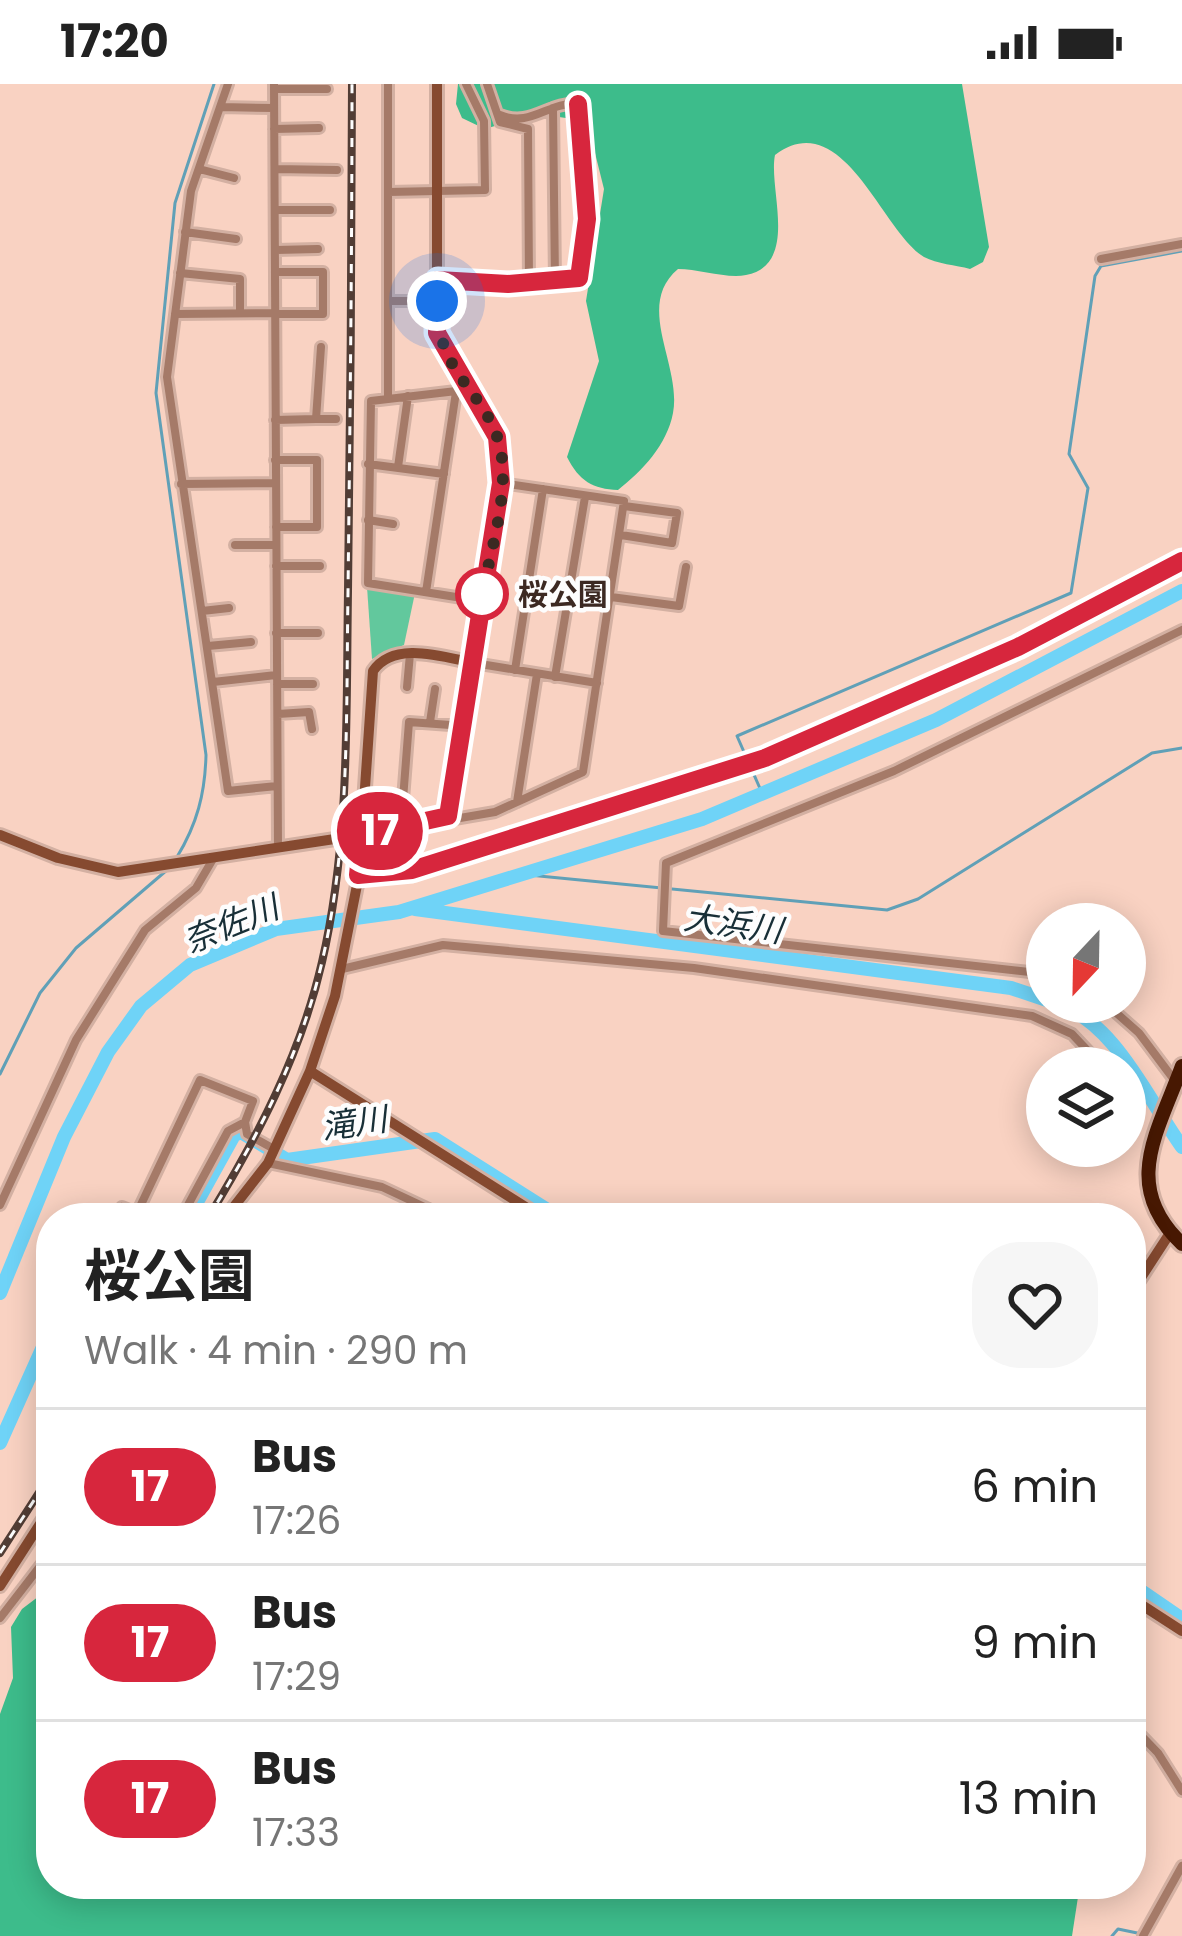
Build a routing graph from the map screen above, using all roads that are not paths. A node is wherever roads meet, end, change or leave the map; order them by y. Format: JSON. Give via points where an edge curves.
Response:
{"nodes":[{"id":1,"x":228,"y":84,"type":"edge"},
{"id":2,"x":388,"y":84,"type":"edge"},
{"id":3,"x":437,"y":84,"type":"edge"},
{"id":4,"x":466,"y":84,"type":"edge"},
{"id":5,"x":487,"y":84,"type":"edge"},
{"id":6,"x":274,"y":87,"type":"edge"},
{"id":7,"x":327,"y":89,"type":"dead end"},
{"id":8,"x":220,"y":107,"type":"junction"},
{"id":9,"x":274,"y":108,"type":"junction"},
{"id":10,"x":553,"y":108,"type":"junction"},
{"id":11,"x":500,"y":115,"type":"junction"},
{"id":12,"x":319,"y":128,"type":"dead end"},
{"id":13,"x":274,"y":129,"type":"junction"},
{"id":14,"x":275,"y":169,"type":"junction"},
{"id":15,"x":199,"y":170,"type":"junction"},
{"id":16,"x":338,"y":170,"type":"dead end"},
{"id":17,"x":234,"y":178,"type":"dead end"},
{"id":18,"x":438,"y":191,"type":"junction"},
{"id":19,"x":388,"y":192,"type":"junction"},
{"id":20,"x":275,"y":210,"type":"junction"},
{"id":21,"x":330,"y":210,"type":"dead end"},
{"id":22,"x":185,"y":232,"type":"junction"},
{"id":23,"x":236,"y":239,"type":"dead end"},
{"id":24,"x":1182,"y":244,"type":"edge"},
{"id":25,"x":318,"y":249,"type":"dead end"},
{"id":26,"x":275,"y":250,"type":"junction"},
{"id":27,"x":1101,"y":259,"type":"dead end"},
{"id":28,"x":276,"y":272,"type":"junction"},
{"id":29,"x":180,"y":273,"type":"junction"},
{"id":30,"x":438,"y":280,"type":"junction"},
{"id":31,"x":555,"y":282,"type":"junction"},
{"id":32,"x":529,"y":284,"type":"junction"},
{"id":33,"x":389,"y":301,"type":"junction"},
{"id":34,"x":437,"y":301,"type":"junction"},
{"id":35,"x":240,"y":313,"type":"junction"},
{"id":36,"x":175,"y":314,"type":"junction"},
{"id":37,"x":275,"y":314,"type":"junction"},
{"id":38,"x":321,"y":347,"type":"dead end"},
{"id":39,"x":461,"y":391,"type":"junction"},
{"id":40,"x":408,"y":396,"type":"junction"},
{"id":41,"x":388,"y":398,"type":"junction"},
{"id":42,"x":316,"y":419,"type":"junction"},
{"id":43,"x":336,"y":419,"type":"dead end"},
{"id":44,"x":275,"y":420,"type":"junction"},
{"id":45,"x":275,"y":460,"type":"junction"},
{"id":46,"x":368,"y":464,"type":"junction"},
{"id":47,"x":398,"y":467,"type":"junction"},
{"id":48,"x":444,"y":474,"type":"junction"},
{"id":49,"x":274,"y":483,"type":"junction"},
{"id":50,"x":501,"y":483,"type":"junction"},
{"id":51,"x":182,"y":484,"type":"junction"},
{"id":52,"x":543,"y":489,"type":"junction"},
{"id":53,"x":585,"y":497,"type":"junction"},
{"id":54,"x":624,"y":506,"type":"junction"},
{"id":55,"x":368,"y":520,"type":"junction"},
{"id":56,"x":393,"y":524,"type":"dead end"},
{"id":57,"x":276,"y":526,"type":"junction"},
{"id":58,"x":621,"y":535,"type":"junction"},
{"id":59,"x":235,"y":545,"type":"dead end"},
{"id":60,"x":276,"y":545,"type":"junction"},
{"id":61,"x":1182,"y":561,"type":"edge"},
{"id":62,"x":276,"y":566,"type":"junction"},
{"id":63,"x":320,"y":566,"type":"dead end"},
{"id":64,"x":686,"y":567,"type":"dead end"},
{"id":65,"x":426,"y":592,"type":"junction"},
{"id":66,"x":611,"y":597,"type":"junction"},
{"id":67,"x":481,"y":601,"type":"junction"},
{"id":68,"x":229,"y":608,"type":"dead end"},
{"id":69,"x":202,"y":611,"type":"junction"},
{"id":70,"x":1182,"y":630,"type":"edge"},
{"id":71,"x":276,"y":633,"type":"junction"},
{"id":72,"x":318,"y":633,"type":"dead end"},
{"id":73,"x":251,"y":643,"type":"dead end"},
{"id":74,"x":208,"y":646,"type":"junction"},
{"id":75,"x":410,"y":654,"type":"junction"},
{"id":76,"x":474,"y":663,"type":"junction"},
{"id":77,"x":515,"y":670,"type":"junction"},
{"id":78,"x":537,"y":674,"type":"junction"},
{"id":79,"x":555,"y":677,"type":"junction"},
{"id":80,"x":276,"y":680,"type":"junction"},
{"id":81,"x":213,"y":682,"type":"junction"},
{"id":82,"x":598,"y":683,"type":"junction"},
{"id":83,"x":313,"y":684,"type":"dead end"},
{"id":84,"x":407,"y":687,"type":"dead end"},
{"id":85,"x":435,"y":689,"type":"dead end"},
{"id":86,"x":278,"y":714,"type":"junction"},
{"id":87,"x":430,"y":722,"type":"junction"},
{"id":88,"x":464,"y":726,"type":"junction"},
{"id":89,"x":312,"y":728,"type":"dead end"},
{"id":90,"x":277,"y":786,"type":"junction"},
{"id":91,"x":517,"y":802,"type":"junction"},
{"id":92,"x":448,"y":816,"type":"junction"},
{"id":93,"x":401,"y":825,"type":"junction"},
{"id":94,"x":0,"y":835,"type":"edge"},
{"id":95,"x":362,"y":835,"type":"junction"},
{"id":96,"x":278,"y":847,"type":"junction"},
{"id":97,"x":209,"y":859,"type":"junction"},
{"id":98,"x":358,"y":875,"type":"junction"},
{"id":99,"x":342,"y":970,"type":"junction"},
{"id":100,"x":1026,"y":972,"type":"edge"},
{"id":101,"x":1128,"y":1023,"type":"edge"},
{"id":102,"x":1084,"y":1047,"type":"edge"},
{"id":103,"x":310,"y":1071,"type":"junction"},
{"id":104,"x":1178,"y":1079,"type":"edge"},
{"id":105,"x":245,"y":1122,"type":"junction"},
{"id":106,"x":274,"y":1149,"type":"junction"},
{"id":107,"x":268,"y":1163,"type":"junction"},
{"id":108,"x":141,"y":1203,"type":"edge"},
{"id":109,"x":189,"y":1203,"type":"edge"},
{"id":110,"x":237,"y":1203,"type":"edge"},
{"id":111,"x":416,"y":1203,"type":"edge"},
{"id":112,"x":519,"y":1203,"type":"edge"},
{"id":113,"x":0,"y":1205,"type":"edge"},
{"id":114,"x":1176,"y":1239,"type":"edge"},
{"id":115,"x":1146,"y":1275,"type":"edge"},
{"id":116,"x":36,"y":1530,"type":"edge"},
{"id":117,"x":36,"y":1571,"type":"edge"},
{"id":118,"x":0,"y":1586,"type":"edge"},
{"id":119,"x":1146,"y":1608,"type":"edge"},
{"id":120,"x":0,"y":1618,"type":"edge"},
{"id":121,"x":1182,"y":1631,"type":"edge"},
{"id":122,"x":1146,"y":1740,"type":"edge"},
{"id":123,"x":1182,"y":1791,"type":"edge"},
{"id":124,"x":1182,"y":1866,"type":"edge"},
{"id":125,"x":1144,"y":1936,"type":"edge"}],
"edges":[{"from":1,"to":8,"type":"street"},
{"from":2,"to":19,"type":"street"},
{"from":3,"to":18,"type":"street"},
{"from":4,"to":18,"type":"street","via":[[484,121],[485,190]]},
{"from":5,"to":11,"type":"street"},
{"from":6,"to":7,"type":"street"},
{"from":6,"to":9,"type":"street"},
{"from":8,"to":9,"type":"street"},
{"from":8,"to":15,"type":"street"},
{"from":9,"to":13,"type":"street"},
{"from":10,"to":11,"type":"street","via":[[523,120]]},
{"from":10,"to":31,"type":"street"},
{"from":10,"to":31,"type":"street","via":[[578,104],[587,219],[583,274]]},
{"from":11,"to":32,"type":"street","via":[[500,122],[528,129]]},
{"from":12,"to":13,"type":"street"},
{"from":13,"to":14,"type":"street"},
{"from":14,"to":16,"type":"street"},
{"from":14,"to":20,"type":"street"},
{"from":15,"to":17,"type":"street"},
{"from":15,"to":22,"type":"street"},
{"from":18,"to":19,"type":"street"},
{"from":18,"to":30,"type":"street"},
{"from":19,"to":33,"type":"street"},
{"from":20,"to":21,"type":"street"},
{"from":20,"to":26,"type":"street"},
{"from":22,"to":23,"type":"street"},
{"from":22,"to":29,"type":"street"},
{"from":24,"to":27,"type":"street"},
{"from":25,"to":26,"type":"street"},
{"from":26,"to":28,"type":"street"},
{"from":28,"to":37,"type":"street"},
{"from":28,"to":37,"type":"street","via":[[323,272],[323,314]]},
{"from":29,"to":35,"type":"street","via":[[240,279]]},
{"from":29,"to":36,"type":"street"},
{"from":30,"to":32,"type":"street"},
{"from":30,"to":34,"type":"street"},
{"from":31,"to":32,"type":"street"},
{"from":33,"to":34,"type":"street"},
{"from":33,"to":41,"type":"street"},
{"from":34,"to":39,"type":"street","via":[[437,333]]},
{"from":35,"to":36,"type":"street"},
{"from":35,"to":37,"type":"street"},
{"from":36,"to":51,"type":"street","via":[[167,377]]},
{"from":37,"to":44,"type":"street"},
{"from":38,"to":42,"type":"street"},
{"from":39,"to":40,"type":"street"},
{"from":39,"to":48,"type":"street"},
{"from":39,"to":50,"type":"street","via":[[497,437]]},
{"from":40,"to":41,"type":"street"},
{"from":40,"to":47,"type":"street"},
{"from":41,"to":46,"type":"street","via":[[368,407]]},
{"from":42,"to":43,"type":"street"},
{"from":42,"to":44,"type":"street"},
{"from":44,"to":45,"type":"street"},
{"from":45,"to":49,"type":"street"},
{"from":45,"to":57,"type":"street","via":[[317,460],[316,527]]},
{"from":46,"to":47,"type":"street"},
{"from":46,"to":55,"type":"street"},
{"from":47,"to":48,"type":"street"},
{"from":48,"to":65,"type":"street"},
{"from":49,"to":51,"type":"street"},
{"from":49,"to":57,"type":"street"},
{"from":50,"to":52,"type":"street"},
{"from":50,"to":67,"type":"street"},
{"from":51,"to":69,"type":"street"},
{"from":52,"to":53,"type":"street"},
{"from":52,"to":77,"type":"street"},
{"from":53,"to":54,"type":"street"},
{"from":53,"to":79,"type":"street"},
{"from":54,"to":58,"type":"street"},
{"from":54,"to":58,"type":"street","via":[[677,513],[672,543]]},
{"from":55,"to":56,"type":"street"},
{"from":55,"to":65,"type":"street","via":[[368,583]]},
{"from":57,"to":60,"type":"street"},
{"from":58,"to":66,"type":"street"},
{"from":59,"to":60,"type":"street"},
{"from":60,"to":62,"type":"street"},
{"from":61,"to":98,"type":"street","via":[[1018,647],[765,758],[412,870]]},
{"from":62,"to":63,"type":"street"},
{"from":62,"to":71,"type":"street"},
{"from":64,"to":66,"type":"street","via":[[679,606]]},
{"from":65,"to":67,"type":"street"},
{"from":66,"to":82,"type":"street"},
{"from":67,"to":76,"type":"street"},
{"from":68,"to":69,"type":"street"},
{"from":69,"to":74,"type":"street"},
{"from":70,"to":100,"type":"street","via":[[894,771],[666,863],[662,873],[664,931]]},
{"from":71,"to":72,"type":"street"},
{"from":71,"to":80,"type":"street"},
{"from":73,"to":74,"type":"street"},
{"from":74,"to":81,"type":"street"},
{"from":75,"to":76,"type":"street"},
{"from":75,"to":84,"type":"street"},
{"from":75,"to":95,"type":"street","via":[[388,657],[373,671]]},
{"from":76,"to":77,"type":"street"},
{"from":76,"to":88,"type":"street"},
{"from":77,"to":78,"type":"street"},
{"from":78,"to":79,"type":"street"},
{"from":78,"to":91,"type":"street"},
{"from":79,"to":82,"type":"street"},
{"from":80,"to":81,"type":"street"},
{"from":80,"to":83,"type":"street"},
{"from":80,"to":86,"type":"street"},
{"from":81,"to":90,"type":"street","via":[[228,791]]},
{"from":82,"to":91,"type":"street","via":[[581,776]]},
{"from":85,"to":87,"type":"street"},
{"from":86,"to":89,"type":"street","via":[[309,712]]},
{"from":86,"to":90,"type":"street"},
{"from":87,"to":88,"type":"street"},
{"from":87,"to":93,"type":"street","via":[[409,722]]},
{"from":88,"to":92,"type":"street"},
{"from":90,"to":96,"type":"street"},
{"from":91,"to":92,"type":"street"},
{"from":92,"to":93,"type":"street"},
{"from":93,"to":95,"type":"street"},
{"from":94,"to":97,"type":"street","via":[[118,872]]},
{"from":95,"to":96,"type":"street"},
{"from":95,"to":98,"type":"street"},
{"from":96,"to":97,"type":"street"},
{"from":97,"to":113,"type":"street","via":[[196,888],[146,931],[86,1024]]},
{"from":98,"to":99,"type":"street"},
{"from":99,"to":102,"type":"street","via":[[442,945],[694,968],[1032,1016]]},
{"from":99,"to":103,"type":"street"},
{"from":101,"to":104,"type":"street"},
{"from":103,"to":106,"type":"street"},
{"from":103,"to":112,"type":"street"},
{"from":104,"to":114,"type":"highway","via":[[1146,1175],[1149,1198]]},
{"from":105,"to":106,"type":"street","via":[[247,1134]]},
{"from":105,"to":108,"type":"street","via":[[253,1101],[200,1081]]},
{"from":105,"to":109,"type":"street","via":[[228,1131]]},
{"from":106,"to":107,"type":"street"},
{"from":107,"to":110,"type":"street"},
{"from":107,"to":111,"type":"street","via":[[382,1187]]},
{"from":114,"to":115,"type":"street"},
{"from":116,"to":118,"type":"street"},
{"from":117,"to":120,"type":"street"},
{"from":119,"to":121,"type":"street"},
{"from":122,"to":123,"type":"street"},
{"from":124,"to":125,"type":"street"}]}
